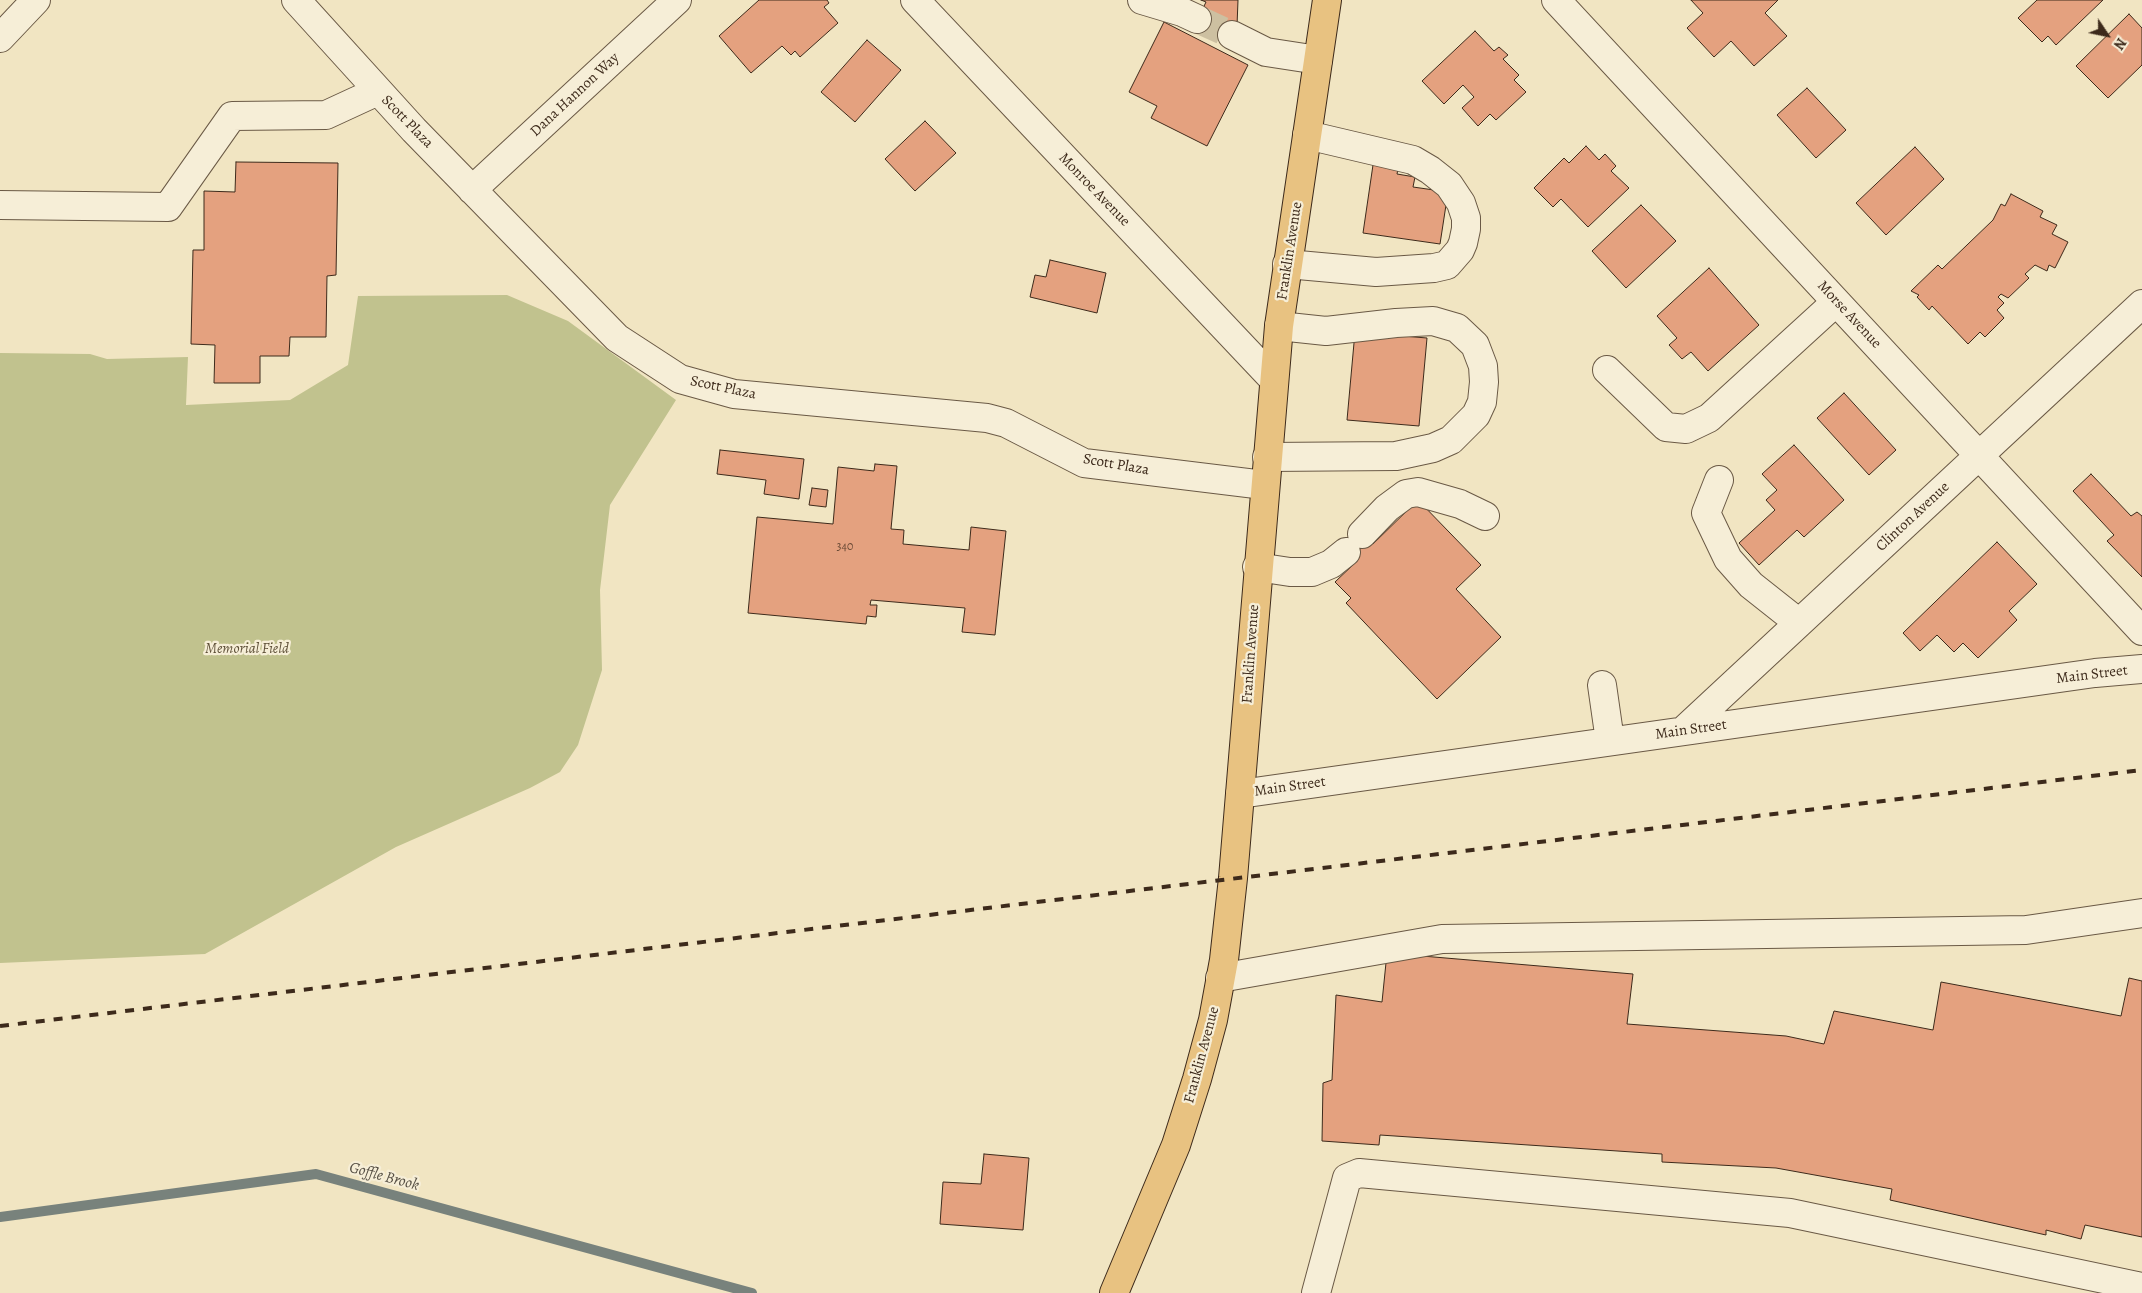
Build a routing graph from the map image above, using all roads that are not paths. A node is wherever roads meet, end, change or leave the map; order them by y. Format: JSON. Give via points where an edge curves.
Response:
{"nodes":[{"id":1,"x":36,"y":0,"type":"edge"},
{"id":2,"x":296,"y":0,"type":"edge"},
{"id":3,"x":677,"y":0,"type":"edge"},
{"id":4,"x":915,"y":0,"type":"edge"},
{"id":5,"x":1142,"y":0,"type":"edge"},
{"id":6,"x":1327,"y":0,"type":"edge"},
{"id":7,"x":1556,"y":0,"type":"edge"},
{"id":8,"x":1198,"y":19,"type":"tunnel mouth"},
{"id":9,"x":1232,"y":35,"type":"tunnel mouth"},
{"id":10,"x":0,"y":38,"type":"edge"},
{"id":11,"x":1318,"y":60,"type":"junction"},
{"id":12,"x":378,"y":92,"type":"junction"},
{"id":13,"x":1306,"y":135,"type":"junction"},
{"id":14,"x":472,"y":190,"type":"junction"},
{"id":15,"x":0,"y":205,"type":"edge"},
{"id":16,"x":1287,"y":264,"type":"junction"},
{"id":17,"x":1836,"y":302,"type":"junction"},
{"id":18,"x":2142,"y":304,"type":"edge"},
{"id":19,"x":1279,"y":326,"type":"junction"},
{"id":20,"x":1607,"y":370,"type":"dead end"},
{"id":21,"x":1273,"y":379,"type":"junction"},
{"id":22,"x":1979,"y":456,"type":"junction"},
{"id":23,"x":1267,"y":457,"type":"junction"},
{"id":24,"x":1719,"y":480,"type":"dead end"},
{"id":25,"x":1264,"y":485,"type":"junction"},
{"id":26,"x":1486,"y":516,"type":"dead end"},
{"id":27,"x":1257,"y":567,"type":"junction"},
{"id":28,"x":1799,"y":624,"type":"junction"},
{"id":29,"x":2142,"y":630,"type":"edge"},
{"id":30,"x":2142,"y":669,"type":"edge"},
{"id":31,"x":1602,"y":685,"type":"dead end"},
{"id":32,"x":1684,"y":730,"type":"junction"},
{"id":33,"x":1610,"y":741,"type":"junction"},
{"id":34,"x":1240,"y":794,"type":"junction"},
{"id":35,"x":2142,"y":913,"type":"edge"},
{"id":36,"x":1220,"y":978,"type":"junction"},
{"id":37,"x":2142,"y":1287,"type":"edge"},
{"id":38,"x":1114,"y":1293,"type":"edge"},
{"id":39,"x":1316,"y":1293,"type":"edge"}],
"edges":[{"from":1,"to":10,"type":"street"},
{"from":2,"to":12,"type":"street","name":"Scott Plaza"},
{"from":3,"to":14,"type":"street","name":"Dana Hannon Way"},
{"from":4,"to":21,"type":"street","name":"Monroe Avenue"},
{"from":5,"to":8,"type":"street"},
{"from":6,"to":11,"type":"main road","name":"Franklin Avenue"},
{"from":7,"to":17,"type":"street","name":"Morse Avenue"},
{"from":9,"to":11,"type":"street","via":[[1266,52]]},
{"from":11,"to":13,"type":"main road","name":"Franklin Avenue"},
{"from":12,"to":14,"type":"street","name":"Scott Plaza"},
{"from":12,"to":15,"type":"street","via":[[326,114],[232,116],[168,207]]},
{"from":13,"to":16,"type":"main road","name":"Franklin Avenue"},
{"from":13,"to":16,"type":"street","via":[[1413,160],[1448,185],[1461,203],[1466,229],[1460,250],[1447,264],[1434,268],[1376,272]]},
{"from":14,"to":25,"type":"street","name":"Scott Plaza","via":[[617,338],[680,379],[734,394],[987,418],[1006,422],[1084,463]]},
{"from":16,"to":19,"type":"main road","name":"Franklin Avenue"},
{"from":17,"to":20,"type":"street","via":[[1709,418],[1686,429],[1666,427]]},
{"from":17,"to":22,"type":"street","name":"Morse Avenue"},
{"from":18,"to":22,"type":"street","name":"Clinton Avenue"},
{"from":19,"to":21,"type":"main road","name":"Franklin Avenue"},
{"from":19,"to":23,"type":"street","via":[[1326,331],[1433,321],[1457,328],[1475,345],[1483,366],[1484,382],[1482,402],[1476,415],[1451,440],[1433,448],[1391,457]]},
{"from":21,"to":23,"type":"main road","name":"Franklin Avenue"},
{"from":22,"to":28,"type":"street","name":"Clinton Avenue"},
{"from":22,"to":29,"type":"street","name":"Morse Avenue"},
{"from":23,"to":25,"type":"main road","name":"Franklin Avenue"},
{"from":24,"to":28,"type":"street","via":[[1706,513],[1728,559],[1751,585]]},
{"from":25,"to":27,"type":"main road","name":"Franklin Avenue"},
{"from":26,"to":27,"type":"street","via":[[1460,504],[1418,492],[1406,494],[1387,508],[1331,564],[1312,572]]},
{"from":27,"to":34,"type":"main road","name":"Franklin Avenue"},
{"from":28,"to":32,"type":"street","name":"Clinton Avenue"},
{"from":30,"to":32,"type":"street","name":"Main Street"},
{"from":31,"to":33,"type":"street"},
{"from":32,"to":33,"type":"street","name":"Main Street"},
{"from":33,"to":34,"type":"street","name":"Main Street"},
{"from":34,"to":36,"type":"main road","name":"Franklin Avenue"},
{"from":35,"to":36,"type":"street","via":[[2026,930],[1442,939]]},
{"from":36,"to":38,"type":"main road","name":"Franklin Avenue","via":[[1211,1028],[1176,1145]]},
{"from":37,"to":39,"type":"street","via":[[1790,1213],[1359,1173],[1347,1178]]}]}
